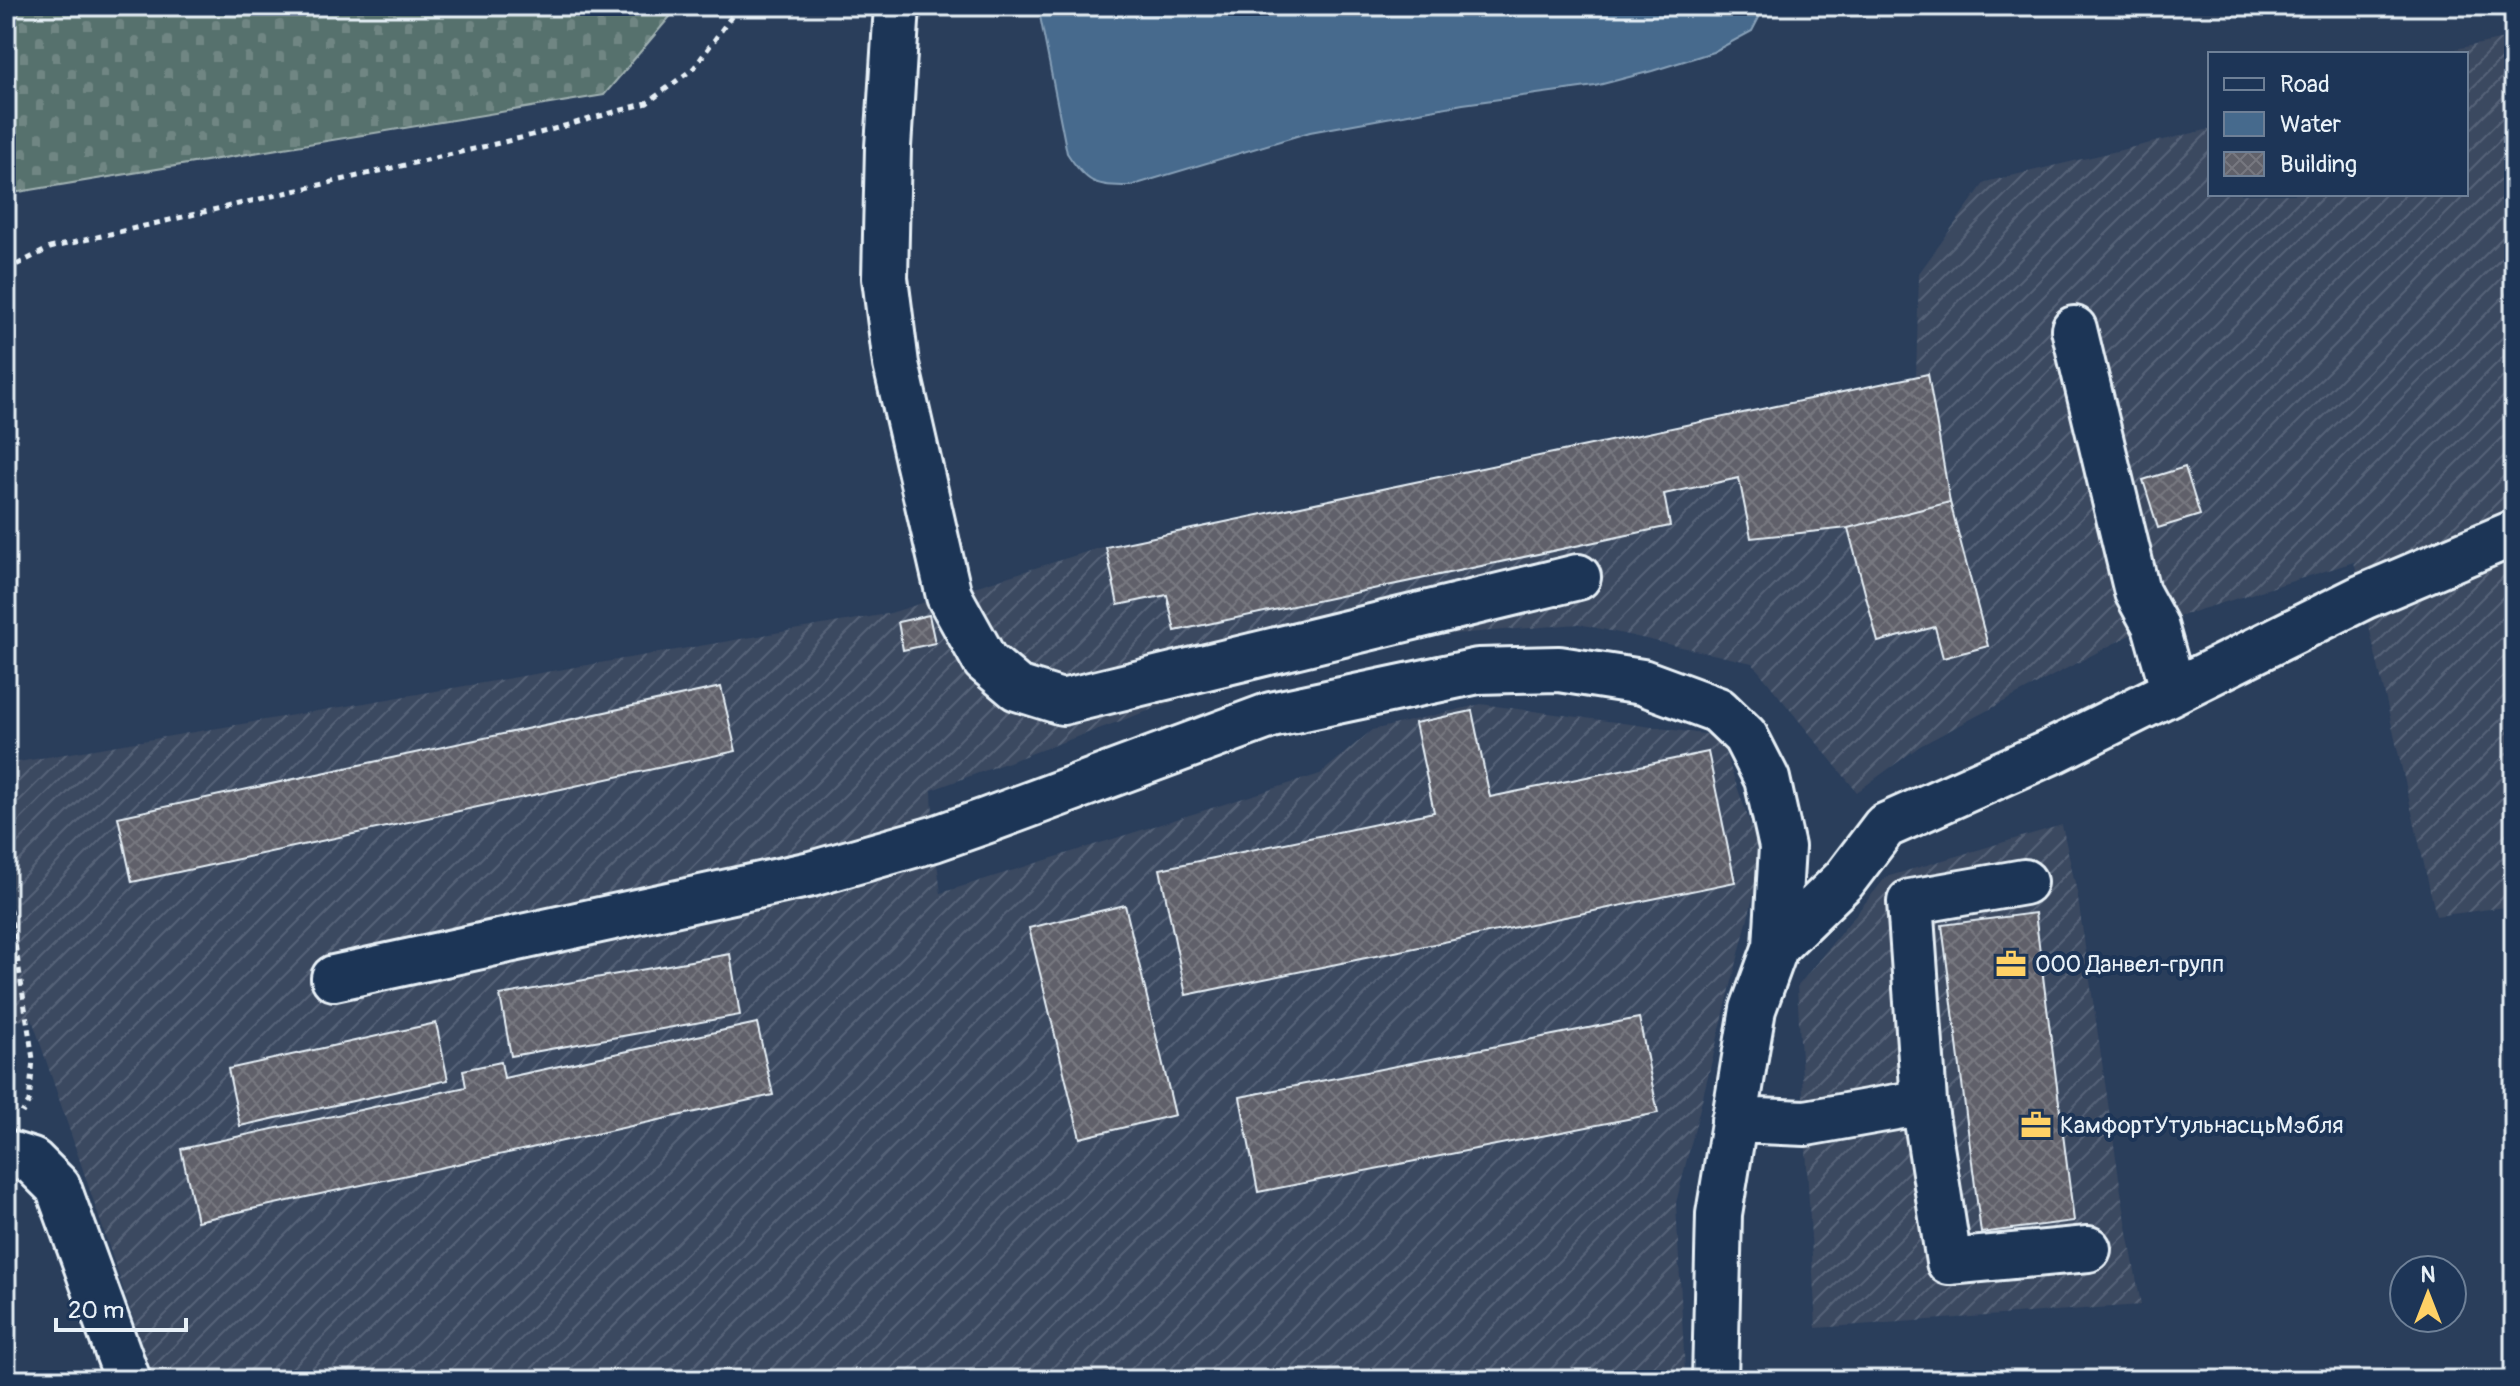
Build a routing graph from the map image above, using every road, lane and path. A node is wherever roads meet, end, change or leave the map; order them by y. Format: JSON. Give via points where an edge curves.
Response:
{"nodes":[{"id":1,"x":739,"y":6,"type":"edge"},
{"id":2,"x":897,"y":6,"type":"edge"},
{"id":3,"x":6,"y":270,"type":"edge"},
{"id":4,"x":2074,"y":329,"type":"dead end"},
{"id":5,"x":2514,"y":533,"type":"edge"},
{"id":6,"x":1578,"y":577,"type":"dead end"},
{"id":7,"x":2173,"y":689,"type":"junction"},
{"id":8,"x":2024,"y":882,"type":"dead end"},
{"id":9,"x":6,"y":886,"type":"edge"},
{"id":10,"x":1776,"y":946,"type":"junction"},
{"id":11,"x":334,"y":978,"type":"dead end"},
{"id":12,"x":1924,"y":1102,"type":"junction"},
{"id":13,"x":1734,"y":1120,"type":"junction"},
{"id":14,"x":14,"y":1134,"type":"edge"},
{"id":15,"x":2088,"y":1249,"type":"dead end"},
{"id":16,"x":128,"y":1380,"type":"edge"},
{"id":17,"x":1715,"y":1380,"type":"edge"}],
"edges":[{"from":1,"to":3,"type":"path","via":[[694,68],[647,103],[525,137],[50,248]]},
{"from":2,"to":6,"type":"lane","via":[[885,278],[896,364],[949,596],[985,661],[1017,688],[1062,702]]},
{"from":4,"to":7,"type":"lane","via":[[2137,592],[2155,625]]},
{"from":5,"to":7,"type":"lane","via":[[2363,597]]},
{"from":7,"to":10,"type":"lane","via":[[2053,751],[1885,826],[1844,880]]},
{"from":8,"to":12,"type":"lane","via":[[1910,902]]},
{"from":9,"to":14,"type":"path","via":[[33,1059],[29,1102]]},
{"from":10,"to":11,"type":"lane","via":[[1782,847],[1767,779],[1745,736],[1718,710],[1642,682],[1559,669],[1478,671],[1271,715],[961,830],[811,874]]},
{"from":10,"to":13,"type":"lane","via":[[1753,1009]]},
{"from":12,"to":13,"type":"lane","via":[[1806,1123]]},
{"from":12,"to":15,"type":"lane","via":[[1949,1262]]},
{"from":13,"to":17,"type":"lane","via":[[1719,1214]]},
{"from":14,"to":16,"type":"lane","via":[[58,1187]]}]}
